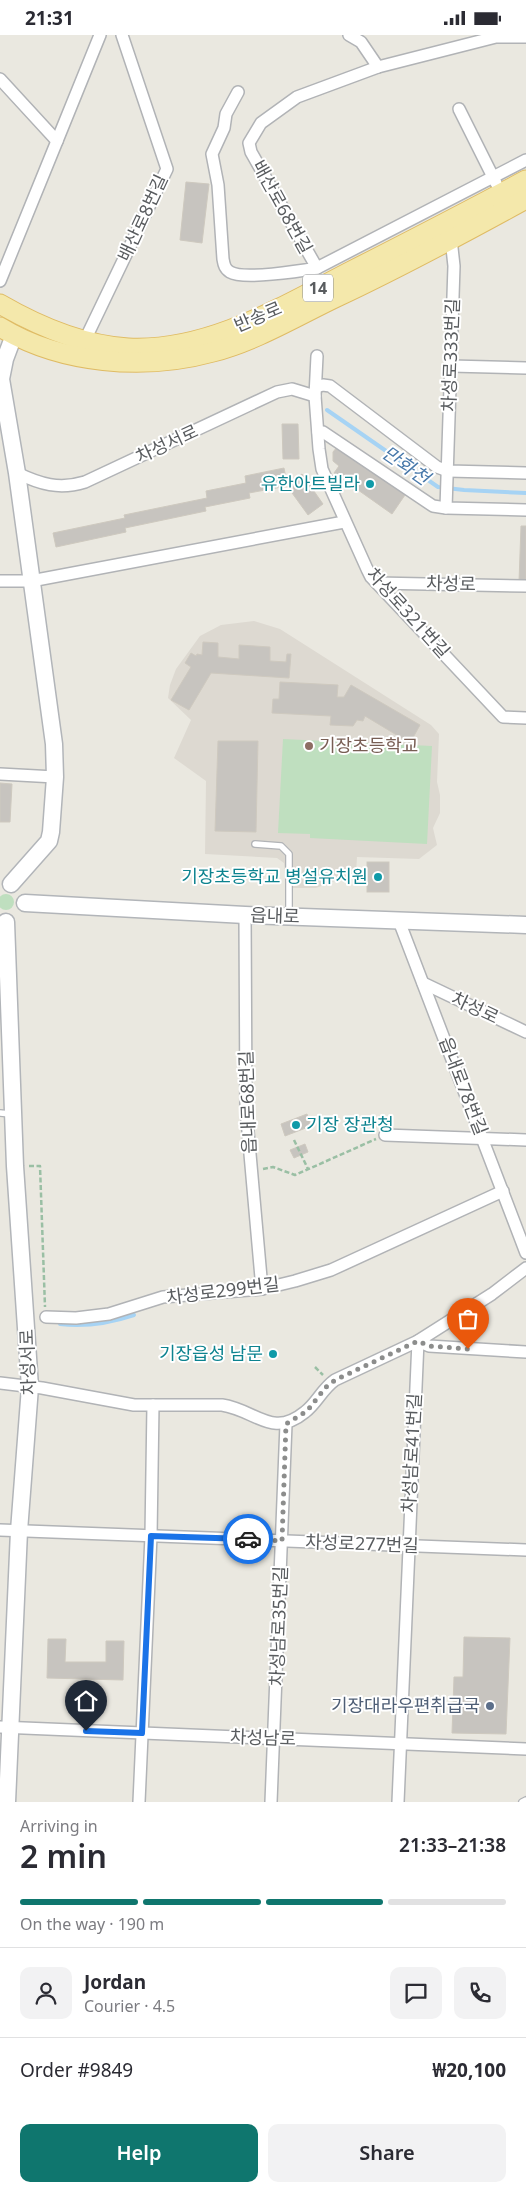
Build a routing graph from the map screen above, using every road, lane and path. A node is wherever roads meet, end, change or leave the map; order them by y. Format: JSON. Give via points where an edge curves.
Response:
{"nodes":[{"id":1,"x":100,"y":35,"type":"edge"},
{"id":2,"x":122,"y":35,"type":"edge"},
{"id":3,"x":349,"y":35,"type":"edge"},
{"id":4,"x":497,"y":36,"type":"edge"},
{"id":5,"x":526,"y":37,"type":"edge"},
{"id":6,"x":378,"y":67,"type":"junction"},
{"id":7,"x":0,"y":79,"type":"edge"},
{"id":8,"x":238,"y":92,"type":"dead end"},
{"id":9,"x":460,"y":109,"type":"dead end"},
{"id":10,"x":57,"y":141,"type":"junction"},
{"id":11,"x":526,"y":160,"type":"edge"},
{"id":12,"x":526,"y":180,"type":"edge"},
{"id":13,"x":497,"y":185,"type":"junction"},
{"id":14,"x":526,"y":199,"type":"edge"},
{"id":15,"x":414,"y":218,"type":"junction"},
{"id":16,"x":429,"y":232,"type":"junction"},
{"id":17,"x":451,"y":239,"type":"junction"},
{"id":18,"x":316,"y":268,"type":"junction"},
{"id":19,"x":0,"y":281,"type":"edge"},
{"id":20,"x":0,"y":304,"type":"edge"},
{"id":21,"x":7,"y":331,"type":"edge"},
{"id":22,"x":84,"y":340,"type":"junction"},
{"id":23,"x":317,"y":356,"type":"dead end"},
{"id":24,"x":451,"y":366,"type":"junction"},
{"id":25,"x":526,"y":368,"type":"edge"},
{"id":26,"x":316,"y":391,"type":"junction"},
{"id":27,"x":318,"y":432,"type":"junction"},
{"id":28,"x":17,"y":473,"type":"junction"},
{"id":29,"x":526,"y":473,"type":"edge"},
{"id":30,"x":448,"y":475,"type":"junction"},
{"id":31,"x":446,"y":504,"type":"junction"},
{"id":32,"x":526,"y":509,"type":"edge"},
{"id":33,"x":344,"y":522,"type":"junction"},
{"id":34,"x":0,"y":581,"type":"edge"},
{"id":35,"x":31,"y":581,"type":"junction"},
{"id":36,"x":377,"y":583,"type":"junction"},
{"id":37,"x":526,"y":586,"type":"edge"},
{"id":38,"x":526,"y":718,"type":"edge"},
{"id":39,"x":0,"y":774,"type":"edge"},
{"id":40,"x":55,"y":777,"type":"junction"},
{"id":41,"x":255,"y":844,"type":"dead end"},
{"id":42,"x":6,"y":884,"type":"edge"},
{"id":43,"x":25,"y":903,"type":"junction"},
{"id":44,"x":245,"y":915,"type":"junction"},
{"id":45,"x":289,"y":917,"type":"junction"},
{"id":46,"x":3,"y":921,"type":"edge"},
{"id":47,"x":399,"y":921,"type":"junction"},
{"id":48,"x":526,"y":925,"type":"edge"},
{"id":49,"x":423,"y":983,"type":"junction"},
{"id":50,"x":526,"y":1032,"type":"edge"},
{"id":51,"x":6,"y":1113,"type":"edge"},
{"id":52,"x":385,"y":1135,"type":"joint"},
{"id":53,"x":484,"y":1137,"type":"junction"},
{"id":54,"x":294,"y":1140,"type":"dead end"},
{"id":55,"x":526,"y":1140,"type":"edge"},
{"id":56,"x":15,"y":1166,"type":"junction"},
{"id":57,"x":308,"y":1169,"type":"junction"},
{"id":58,"x":252,"y":1172,"type":"junction"},
{"id":59,"x":503,"y":1191,"type":"junction"},
{"id":60,"x":526,"y":1253,"type":"edge"},
{"id":61,"x":526,"y":1269,"type":"edge"},
{"id":62,"x":262,"y":1289,"type":"junction"},
{"id":63,"x":46,"y":1317,"type":"joint"},
{"id":64,"x":418,"y":1341,"type":"junction"},
{"id":65,"x":526,"y":1352,"type":"edge"},
{"id":66,"x":0,"y":1383,"type":"edge"},
{"id":67,"x":30,"y":1387,"type":"junction"},
{"id":68,"x":153,"y":1405,"type":"junction"},
{"id":69,"x":286,"y":1424,"type":"junction"},
{"id":70,"x":0,"y":1529,"type":"edge"},
{"id":71,"x":19,"y":1531,"type":"junction"},
{"id":72,"x":151,"y":1536,"type":"junction"},
{"id":73,"x":282,"y":1541,"type":"junction"},
{"id":74,"x":408,"y":1545,"type":"junction"},
{"id":75,"x":526,"y":1550,"type":"edge"},
{"id":76,"x":5,"y":1727,"type":"edge"},
{"id":77,"x":142,"y":1733,"type":"junction"},
{"id":78,"x":274,"y":1739,"type":"junction"},
{"id":79,"x":400,"y":1744,"type":"junction"},
{"id":80,"x":526,"y":1749,"type":"edge"},
{"id":81,"x":526,"y":1799,"type":"edge"},
{"id":82,"x":7,"y":1802,"type":"edge"},
{"id":83,"x":139,"y":1802,"type":"edge"},
{"id":84,"x":271,"y":1802,"type":"edge"},
{"id":85,"x":398,"y":1802,"type":"edge"},
{"id":86,"x":522,"y":1802,"type":"edge"}],
"edges":[{"from":1,"to":10,"type":"street"},
{"from":2,"to":22,"type":"street","name":"배산로8번길","via":[[167,169]]},
{"from":3,"to":6,"type":"street","via":[[360,42]]},
{"from":4,"to":5,"type":"street"},
{"from":4,"to":6,"type":"street"},
{"from":6,"to":18,"type":"street","name":"배산로68번길","via":[[297,97],[261,123],[249,143]]},
{"from":7,"to":10,"type":"street"},
{"from":8,"to":18,"type":"street","name":"배산로68번길","via":[[226,114],[224,128],[212,154],[225,267],[236,275]]},
{"from":9,"to":13,"type":"street"},
{"from":10,"to":19,"type":"street"},
{"from":11,"to":13,"type":"street"},
{"from":12,"to":13,"type":"main road","name":"반송로","number":"14"},
{"from":13,"to":15,"type":"street"},
{"from":13,"to":16,"type":"main road","name":"반송로","number":"14"},
{"from":14,"to":17,"type":"main road","name":"반송로","number":"14"},
{"from":15,"to":16,"type":"street"},
{"from":15,"to":18,"type":"street"},
{"from":16,"to":22,"type":"main road","name":"반송로","number":"14","via":[[264,316],[208,337],[186,343],[128,348]]},
{"from":17,"to":21,"type":"main road","name":"반송로","number":"14","via":[[239,343],[187,358],[162,362],[108,361],[73,356]]},
{"from":17,"to":24,"type":"street","name":"차성로333번길","via":[[454,266]]},
{"from":20,"to":22,"type":"main road","name":"반송로","number":"14","via":[[28,320]]},
{"from":21,"to":28,"type":"street","via":[[1,379]]},
{"from":23,"to":26,"type":"street","name":"차성로321번길"},
{"from":24,"to":25,"type":"street"},
{"from":24,"to":30,"type":"street","name":"차성로333번길"},
{"from":26,"to":27,"type":"street","name":"차성로321번길"},
{"from":26,"to":28,"type":"street","name":"차성서로","via":[[292,389],[277,392],[85,483],[61,487],[39,483]]},
{"from":26,"to":30,"type":"street","via":[[323,385],[330,386]]},
{"from":27,"to":31,"type":"street","via":[[323,432],[434,506]]},
{"from":27,"to":33,"type":"street","name":"차성로321번길","via":[[322,469]]},
{"from":28,"to":35,"type":"street"},
{"from":29,"to":30,"type":"street"},
{"from":30,"to":31,"type":"street","name":"차성로333번길"},
{"from":31,"to":32,"type":"street"},
{"from":33,"to":35,"type":"street"},
{"from":33,"to":36,"type":"street","name":"차성로321번길"},
{"from":34,"to":35,"type":"street"},
{"from":35,"to":40,"type":"street","via":[[54,744]]},
{"from":36,"to":37,"type":"street","name":"차성로"},
{"from":36,"to":38,"type":"street","name":"차성로321번길","via":[[503,717]]},
{"from":39,"to":40,"type":"street"},
{"from":40,"to":42,"type":"street","via":[[49,841]]},
{"from":41,"to":45,"type":"lane","via":[[281,846],[289,854]]},
{"from":42,"to":43,"type":"street","via":[[18,889]]},
{"from":43,"to":44,"type":"street","name":"읍내로"},
{"from":43,"to":46,"type":"street","via":[[18,917]]},
{"from":44,"to":45,"type":"street","name":"읍내로"},
{"from":44,"to":58,"type":"street","name":"읍내로68번길","via":[[246,1109]]},
{"from":45,"to":47,"type":"street","name":"읍내로"},
{"from":46,"to":51,"type":"street","name":"차성서로"},
{"from":47,"to":48,"type":"street","name":"읍내로"},
{"from":47,"to":49,"type":"street","name":"읍내로78번길"},
{"from":49,"to":50,"type":"street","name":"차성로"},
{"from":49,"to":53,"type":"street","name":"읍내로78번길"},
{"from":51,"to":56,"type":"street","name":"차성서로"},
{"from":52,"to":53,"type":"street"},
{"from":52,"to":57,"type":"path"},
{"from":53,"to":55,"type":"street"},
{"from":53,"to":59,"type":"street","name":"읍내로78번길"},
{"from":54,"to":57,"type":"path"},
{"from":56,"to":63,"type":"path","via":[[40,1166]]},
{"from":56,"to":67,"type":"street","name":"차성서로"},
{"from":57,"to":58,"type":"path","via":[[295,1175],[273,1167]]},
{"from":58,"to":62,"type":"street","name":"읍내로68번길"},
{"from":59,"to":60,"type":"street","name":"읍내로78번길"},
{"from":59,"to":62,"type":"street","name":"차성로299번길","via":[[331,1270]]},
{"from":61,"to":64,"type":"street"},
{"from":62,"to":63,"type":"street","name":"차성로299번길","via":[[163,1297],[109,1314]]},
{"from":64,"to":65,"type":"street","via":[[429,1346]]},
{"from":64,"to":69,"type":"street","via":[[335,1380],[307,1411]]},
{"from":64,"to":74,"type":"street","name":"차성남로41번길"},
{"from":66,"to":67,"type":"street"},
{"from":67,"to":68,"type":"street","via":[[134,1405]]},
{"from":67,"to":71,"type":"street","name":"차성서로"},
{"from":68,"to":69,"type":"street","via":[[222,1405],[235,1407],[265,1421]]},
{"from":68,"to":72,"type":"street"},
{"from":69,"to":73,"type":"street","name":"차성남로35번길"},
{"from":70,"to":71,"type":"street","name":"차성로277번길"},
{"from":71,"to":72,"type":"street","name":"차성로277번길"},
{"from":71,"to":76,"type":"street","name":"차성서로"},
{"from":72,"to":73,"type":"street","name":"차성로277번길"},
{"from":72,"to":77,"type":"street"},
{"from":73,"to":74,"type":"street","name":"차성로277번길"},
{"from":73,"to":78,"type":"street","name":"차성남로35번길"},
{"from":74,"to":75,"type":"street","name":"차성로277번길"},
{"from":74,"to":79,"type":"street","name":"차성남로41번길"},
{"from":76,"to":77,"type":"street","name":"차성남로"},
{"from":76,"to":82,"type":"street","name":"차성서로"},
{"from":77,"to":78,"type":"street","name":"차성남로"},
{"from":77,"to":83,"type":"street"},
{"from":78,"to":79,"type":"street","name":"차성남로"},
{"from":78,"to":84,"type":"street","name":"차성남로35번길"},
{"from":79,"to":80,"type":"street","name":"차성남로"},
{"from":79,"to":85,"type":"street","name":"차성남로41번길"},
{"from":81,"to":86,"type":"lane"}]}
